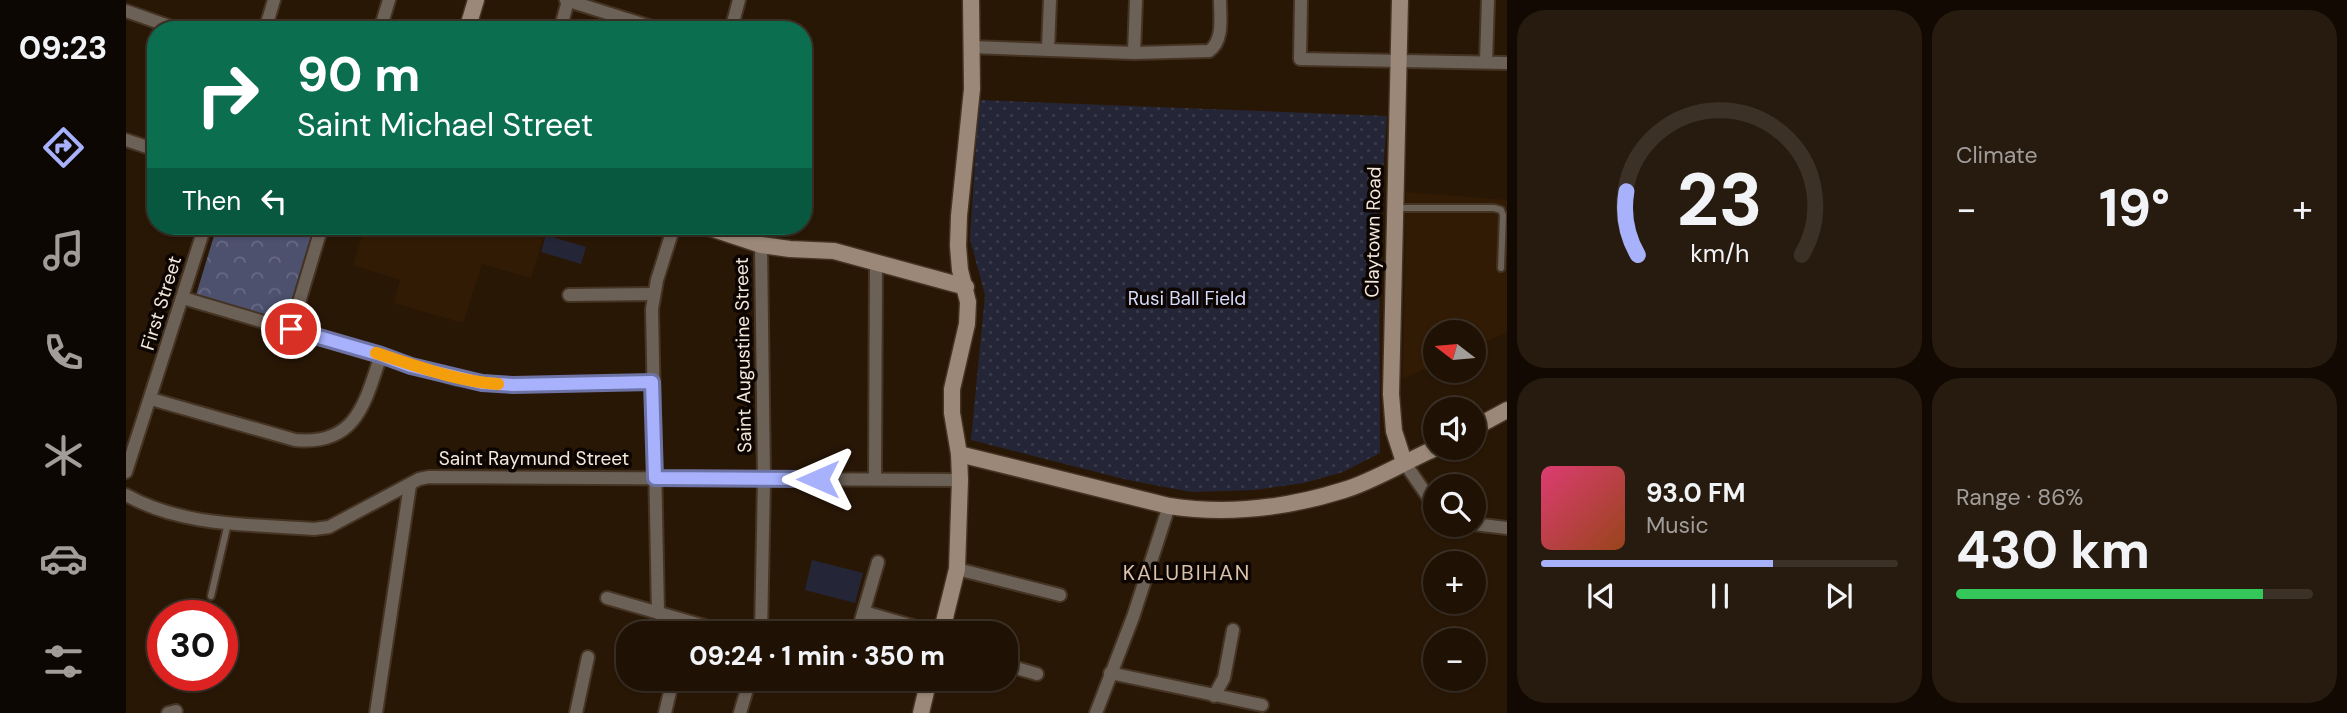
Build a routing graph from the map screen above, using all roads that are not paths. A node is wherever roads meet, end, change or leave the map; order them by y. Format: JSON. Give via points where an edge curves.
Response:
{"nodes":[{"id":1,"x":274,"y":0,"type":"edge"},
{"id":2,"x":389,"y":0,"type":"edge"},
{"id":3,"x":476,"y":0,"type":"edge"},
{"id":4,"x":567,"y":0,"type":"edge"},
{"id":5,"x":739,"y":0,"type":"edge"},
{"id":6,"x":971,"y":0,"type":"edge"},
{"id":7,"x":1050,"y":0,"type":"edge"},
{"id":8,"x":1136,"y":0,"type":"edge"},
{"id":9,"x":1220,"y":0,"type":"edge"},
{"id":10,"x":1301,"y":0,"type":"edge"},
{"id":11,"x":1400,"y":0,"type":"edge"},
{"id":12,"x":1488,"y":0,"type":"edge"},
{"id":13,"x":126,"y":11,"type":"edge"},
{"id":14,"x":154,"y":21,"type":"edge"},
{"id":15,"x":268,"y":21,"type":"edge"},
{"id":16,"x":383,"y":21,"type":"edge"},
{"id":17,"x":470,"y":21,"type":"edge"},
{"id":18,"x":562,"y":21,"type":"edge"},
{"id":19,"x":633,"y":21,"type":"edge"},
{"id":20,"x":733,"y":21,"type":"edge"},
{"id":21,"x":972,"y":47,"type":"junction"},
{"id":22,"x":1048,"y":49,"type":"junction"},
{"id":23,"x":1134,"y":53,"type":"junction"},
{"id":24,"x":1398,"y":61,"type":"junction"},
{"id":25,"x":1486,"y":62,"type":"junction"},
{"id":26,"x":1507,"y":63,"type":"edge"},
{"id":27,"x":126,"y":140,"type":"edge"},
{"id":28,"x":147,"y":147,"type":"edge"},
{"id":29,"x":1395,"y":208,"type":"junction"},
{"id":30,"x":202,"y":235,"type":"edge"},
{"id":31,"x":319,"y":235,"type":"edge"},
{"id":32,"x":671,"y":235,"type":"edge"},
{"id":33,"x":748,"y":235,"type":"edge"},
{"id":34,"x":761,"y":245,"type":"junction"},
{"id":35,"x":876,"y":262,"type":"junction"},
{"id":36,"x":1500,"y":268,"type":"dead end"},
{"id":37,"x":966,"y":287,"type":"junction"},
{"id":38,"x":654,"y":294,"type":"junction"},
{"id":39,"x":569,"y":295,"type":"dead end"},
{"id":40,"x":183,"y":298,"type":"junction"},
{"id":41,"x":291,"y":329,"type":"junction"},
{"id":42,"x":381,"y":355,"type":"junction"},
{"id":43,"x":652,"y":382,"type":"junction"},
{"id":44,"x":151,"y":399,"type":"junction"},
{"id":45,"x":1507,"y":411,"type":"edge"},
{"id":46,"x":1486,"y":422,"type":"edge"},
{"id":47,"x":960,"y":454,"type":"junction"},
{"id":48,"x":1423,"y":454,"type":"edge"},
{"id":49,"x":1404,"y":462,"type":"junction"},
{"id":50,"x":126,"y":472,"type":"edge"},
{"id":51,"x":655,"y":478,"type":"junction"},
{"id":52,"x":764,"y":479,"type":"junction"},
{"id":53,"x":875,"y":479,"type":"junction"},
{"id":54,"x":960,"y":480,"type":"junction"},
{"id":55,"x":410,"y":485,"type":"junction"},
{"id":56,"x":1423,"y":490,"type":"edge"},
{"id":57,"x":126,"y":495,"type":"edge"},
{"id":58,"x":1169,"y":506,"type":"junction"},
{"id":59,"x":228,"y":523,"type":"junction"},
{"id":60,"x":1486,"y":525,"type":"edge"},
{"id":61,"x":1507,"y":528,"type":"edge"},
{"id":62,"x":878,"y":562,"type":"dead end"},
{"id":63,"x":957,"y":569,"type":"junction"},
{"id":64,"x":1060,"y":595,"type":"dead end"},
{"id":65,"x":211,"y":596,"type":"dead end"},
{"id":66,"x":607,"y":598,"type":"dead end"},
{"id":67,"x":863,"y":612,"type":"junction"},
{"id":68,"x":658,"y":613,"type":"junction"},
{"id":69,"x":686,"y":621,"type":"edge"},
{"id":70,"x":761,"y":621,"type":"edge"},
{"id":71,"x":861,"y":621,"type":"edge"},
{"id":72,"x":894,"y":621,"type":"edge"},
{"id":73,"x":943,"y":621,"type":"edge"},
{"id":74,"x":1233,"y":630,"type":"dead end"},
{"id":75,"x":588,"y":657,"type":"dead end"},
{"id":76,"x":1018,"y":668,"type":"edge"},
{"id":77,"x":1110,"y":673,"type":"junction"},
{"id":78,"x":1037,"y":674,"type":"dead end"},
{"id":79,"x":670,"y":691,"type":"edge"},
{"id":80,"x":747,"y":691,"type":"edge"},
{"id":81,"x":926,"y":691,"type":"edge"},
{"id":82,"x":1214,"y":696,"type":"junction"},
{"id":83,"x":1262,"y":705,"type":"dead end"},
{"id":84,"x":741,"y":711,"type":"edge"},
{"id":85,"x":376,"y":713,"type":"edge"},
{"id":86,"x":576,"y":713,"type":"edge"},
{"id":87,"x":665,"y":713,"type":"edge"},
{"id":88,"x":755,"y":713,"type":"edge"},
{"id":89,"x":921,"y":713,"type":"edge"},
{"id":90,"x":1096,"y":713,"type":"edge"}],
"edges":[{"from":1,"to":15,"type":"street"},
{"from":2,"to":16,"type":"street"},
{"from":3,"to":17,"type":"street"},
{"from":4,"to":18,"type":"street"},
{"from":4,"to":19,"type":"street"},
{"from":5,"to":20,"type":"street"},
{"from":6,"to":21,"type":"street"},
{"from":7,"to":22,"type":"street"},
{"from":8,"to":23,"type":"street"},
{"from":9,"to":23,"type":"street","via":[[1219,38],[1209,51]]},
{"from":10,"to":24,"type":"street","via":[[1300,59]]},
{"from":11,"to":24,"type":"street","name":"Claytown Road"},
{"from":12,"to":25,"type":"street"},
{"from":13,"to":14,"type":"street"},
{"from":21,"to":22,"type":"street"},
{"from":21,"to":37,"type":"street","via":[[959,226],[960,270]]},
{"from":22,"to":23,"type":"street"},
{"from":24,"to":25,"type":"street"},
{"from":24,"to":29,"type":"street","name":"Claytown Road"},
{"from":25,"to":26,"type":"street"},
{"from":27,"to":28,"type":"street"},
{"from":29,"to":36,"type":"lane","via":[[1501,210]]},
{"from":29,"to":49,"type":"street","name":"Claytown Road","via":[[1391,394],[1394,430]]},
{"from":30,"to":40,"type":"street","name":"First Street"},
{"from":31,"to":41,"type":"street"},
{"from":32,"to":38,"type":"street"},
{"from":33,"to":34,"type":"street"},
{"from":34,"to":35,"type":"street","via":[[834,251]]},
{"from":34,"to":52,"type":"street","name":"Saint Augustine Street"},
{"from":35,"to":37,"type":"street"},
{"from":35,"to":53,"type":"street"},
{"from":37,"to":47,"type":"street","via":[[967,324],[952,389]]},
{"from":38,"to":39,"type":"street"},
{"from":38,"to":43,"type":"street"},
{"from":40,"to":41,"type":"street"},
{"from":40,"to":44,"type":"street","name":"First Street"},
{"from":41,"to":42,"type":"street"},
{"from":42,"to":43,"type":"street","via":[[482,383]]},
{"from":42,"to":44,"type":"street","via":[[359,414],[324,440],[295,440]]},
{"from":43,"to":51,"type":"street"},
{"from":44,"to":50,"type":"street","name":"First Street"},
{"from":45,"to":46,"type":"street"},
{"from":47,"to":54,"type":"street"},
{"from":47,"to":58,"type":"street"},
{"from":48,"to":49,"type":"street"},
{"from":49,"to":56,"type":"street"},
{"from":49,"to":58,"type":"street","via":[[1346,490],[1279,505],[1217,511]]},
{"from":51,"to":52,"type":"street","name":"Saint Raymund Street"},
{"from":51,"to":55,"type":"street","name":"Saint Raymund Street","via":[[429,477]]},
{"from":51,"to":68,"type":"street"},
{"from":52,"to":53,"type":"street","name":"Saint Raymund Street"},
{"from":52,"to":70,"type":"street","name":"Saint Augustine Street"},
{"from":53,"to":54,"type":"street","name":"Saint Raymund Street"},
{"from":54,"to":63,"type":"street"},
{"from":55,"to":59,"type":"street","name":"Saint Raymund Street","via":[[329,527]]},
{"from":55,"to":85,"type":"street"},
{"from":57,"to":59,"type":"street","name":"Saint Raymund Street","via":[[175,516]]},
{"from":58,"to":77,"type":"street"},
{"from":59,"to":65,"type":"lane"},
{"from":60,"to":61,"type":"street"},
{"from":62,"to":67,"type":"street"},
{"from":63,"to":64,"type":"street"},
{"from":63,"to":73,"type":"street"},
{"from":66,"to":68,"type":"street"},
{"from":67,"to":71,"type":"street"},
{"from":67,"to":72,"type":"street"},
{"from":68,"to":69,"type":"street"},
{"from":74,"to":82,"type":"street","via":[[1224,678]]},
{"from":75,"to":86,"type":"street"},
{"from":76,"to":78,"type":"street"},
{"from":77,"to":82,"type":"street"},
{"from":77,"to":90,"type":"street"},
{"from":79,"to":87,"type":"street"},
{"from":80,"to":84,"type":"street"},
{"from":81,"to":89,"type":"street"},
{"from":82,"to":83,"type":"street"},
{"from":84,"to":88,"type":"street"}]}
